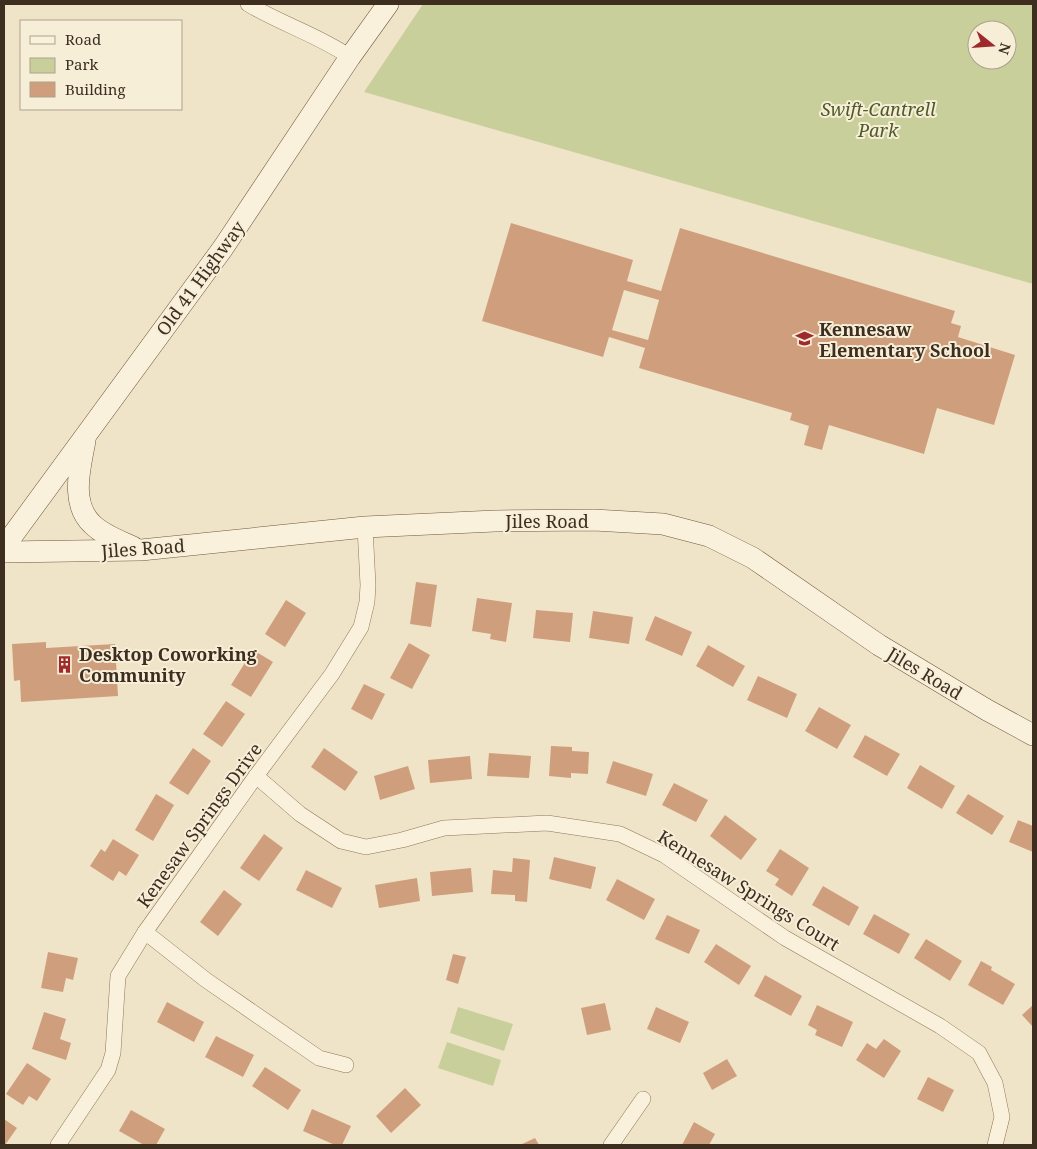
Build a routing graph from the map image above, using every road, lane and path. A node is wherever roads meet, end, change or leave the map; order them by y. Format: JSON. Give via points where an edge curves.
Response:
{"nodes":[{"id":1,"x":248,"y":4,"type":"edge"},
{"id":2,"x":388,"y":4,"type":"edge"},
{"id":3,"x":350,"y":57,"type":"junction"},
{"id":4,"x":86,"y":435,"type":"junction"},
{"id":5,"x":365,"y":527,"type":"junction"},
{"id":6,"x":4,"y":547,"type":"edge"},
{"id":7,"x":138,"y":550,"type":"junction"},
{"id":8,"x":4,"y":552,"type":"edge"},
{"id":9,"x":1033,"y":735,"type":"edge"},
{"id":10,"x":256,"y":776,"type":"junction"},
{"id":11,"x":145,"y":932,"type":"junction"},
{"id":12,"x":346,"y":1066,"type":"dead end"},
{"id":13,"x":643,"y":1099,"type":"dead end"},
{"id":14,"x":64,"y":1143,"type":"edge"},
{"id":15,"x":611,"y":1145,"type":"edge"},
{"id":16,"x":995,"y":1145,"type":"edge"}],
"edges":[{"from":1,"to":3,"type":"street"},
{"from":2,"to":3,"type":"street","name":"Old 41 Highway"},
{"from":3,"to":4,"type":"street","name":"Old 41 Highway","via":[[223,248]]},
{"from":4,"to":6,"type":"street","name":"Old 41 Highway"},
{"from":4,"to":7,"type":"street","via":[[78,476],[83,511],[100,531]]},
{"from":5,"to":7,"type":"street","name":"Jiles Road"},
{"from":5,"to":9,"type":"street","name":"Jiles Road","via":[[594,520],[663,524],[709,536],[753,558],[879,645]]},
{"from":5,"to":10,"type":"street","name":"Kenesaw Springs Drive","via":[[368,585],[360,627],[332,674]]},
{"from":7,"to":8,"type":"street","name":"Jiles Road"},
{"from":10,"to":11,"type":"street","name":"Kenesaw Springs Drive"},
{"from":10,"to":16,"type":"street","name":"Kennesaw Springs Court","via":[[300,814],[342,841],[366,847],[444,828],[547,823],[620,834],[664,855],[784,938],[940,1026],[979,1053],[996,1083],[1002,1117]]},
{"from":11,"to":12,"type":"street","via":[[206,980],[319,1058]]},
{"from":11,"to":14,"type":"street","name":"Kenesaw Springs Drive","via":[[118,976],[114,1053],[108,1070]]},
{"from":13,"to":15,"type":"street"}]}
